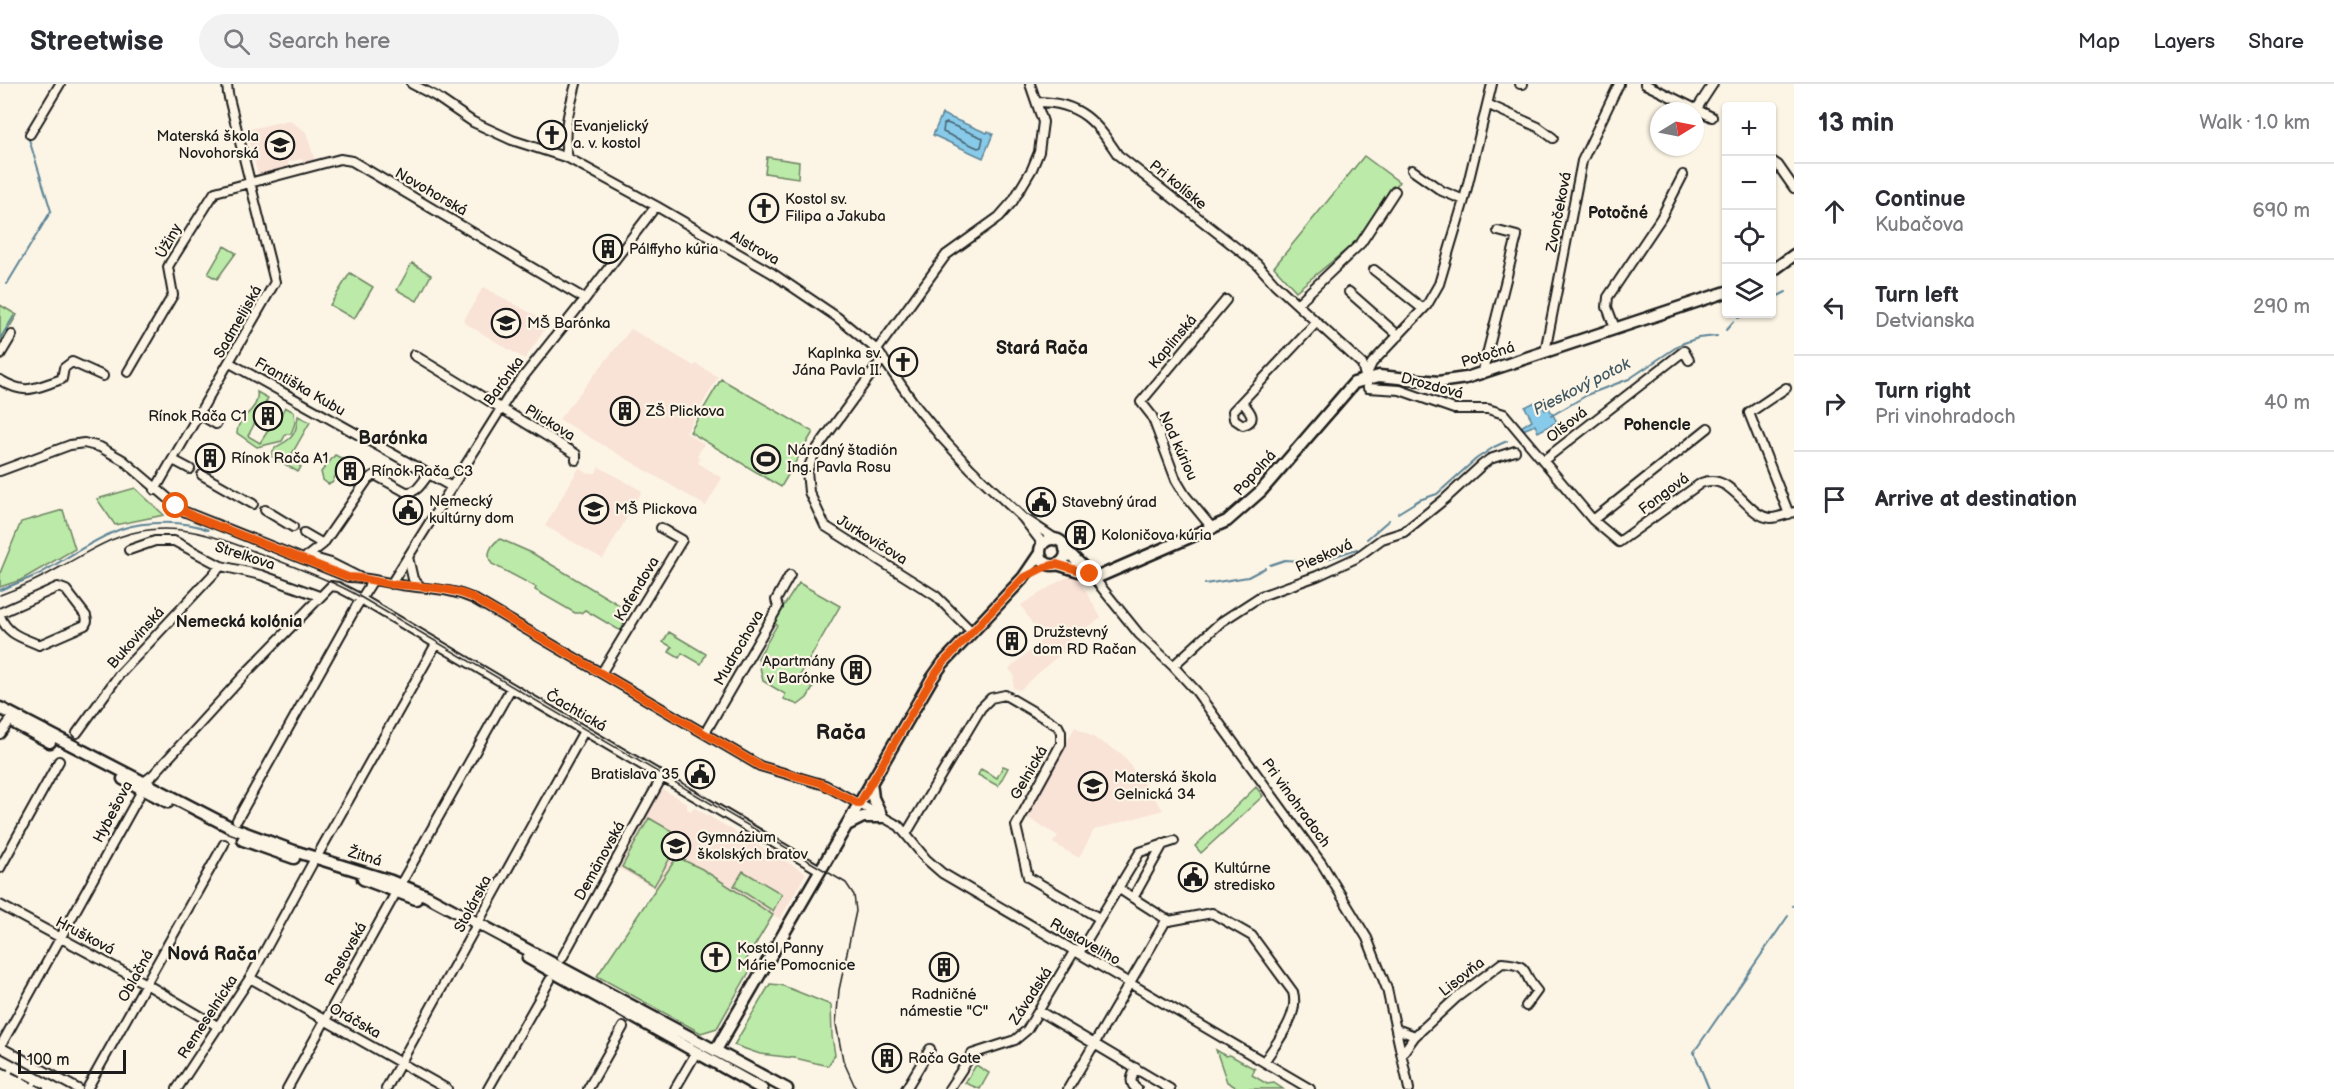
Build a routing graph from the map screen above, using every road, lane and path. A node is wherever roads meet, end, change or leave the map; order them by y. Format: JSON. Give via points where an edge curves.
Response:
{"nodes":[{"id":1,"x":60,"y":84,"type":"edge"},
{"id":2,"x":227,"y":84,"type":"edge"},
{"id":3,"x":412,"y":84,"type":"edge"},
{"id":4,"x":576,"y":84,"type":"edge"},
{"id":5,"x":1021,"y":84,"type":"edge"},
{"id":6,"x":1493,"y":84,"type":"edge"},
{"id":7,"x":1619,"y":84,"type":"edge"},
{"id":8,"x":1645,"y":84,"type":"edge"},
{"id":9,"x":1713,"y":84,"type":"edge"},
{"id":10,"x":1032,"y":88,"type":"edge"},
{"id":11,"x":1038,"y":102,"type":"junction"},
{"id":12,"x":1680,"y":102,"type":"edge"},
{"id":13,"x":1701,"y":102,"type":"edge"},
{"id":14,"x":1489,"y":105,"type":"junction"},
{"id":15,"x":1704,"y":114,"type":"edge"},
{"id":16,"x":1712,"y":117,"type":"dead end"},
{"id":17,"x":30,"y":134,"type":"dead end"},
{"id":18,"x":1553,"y":138,"type":"dead end"},
{"id":19,"x":568,"y":158,"type":"junction"},
{"id":20,"x":1776,"y":164,"type":"edge"},
{"id":21,"x":1412,"y":170,"type":"dead end"},
{"id":22,"x":1683,"y":175,"type":"dead end"},
{"id":23,"x":251,"y":182,"type":"junction"},
{"id":24,"x":1794,"y":188,"type":"edge"},
{"id":25,"x":1395,"y":191,"type":"dead end"},
{"id":26,"x":1464,"y":200,"type":"junction"},
{"id":27,"x":656,"y":206,"type":"junction"},
{"id":28,"x":1498,"y":231,"type":"dead end"},
{"id":29,"x":1794,"y":255,"type":"edge"},
{"id":30,"x":1776,"y":268,"type":"edge"},
{"id":31,"x":1374,"y":270,"type":"dead end"},
{"id":32,"x":1349,"y":292,"type":"dead end"},
{"id":33,"x":1722,"y":293,"type":"edge"},
{"id":34,"x":585,"y":299,"type":"junction"},
{"id":35,"x":1226,"y":300,"type":"dead end"},
{"id":36,"x":1297,"y":304,"type":"junction"},
{"id":37,"x":1423,"y":309,"type":"junction"},
{"id":38,"x":1317,"y":322,"type":"junction"},
{"id":39,"x":1615,"y":328,"type":"junction"},
{"id":40,"x":12,"y":335,"type":"dead end"},
{"id":41,"x":1399,"y":336,"type":"junction"},
{"id":42,"x":877,"y":350,"type":"junction"},
{"id":43,"x":1545,"y":352,"type":"junction"},
{"id":44,"x":0,"y":355,"type":"edge"},
{"id":45,"x":414,"y":355,"type":"dead end"},
{"id":46,"x":883,"y":358,"type":"junction"},
{"id":47,"x":1689,"y":360,"type":"dead end"},
{"id":48,"x":230,"y":363,"type":"junction"},
{"id":49,"x":128,"y":372,"type":"dead end"},
{"id":50,"x":1482,"y":374,"type":"junction"},
{"id":51,"x":103,"y":376,"type":"dead end"},
{"id":52,"x":1365,"y":378,"type":"junction"},
{"id":53,"x":0,"y":380,"type":"edge"},
{"id":54,"x":1786,"y":388,"type":"dead end"},
{"id":55,"x":1141,"y":402,"type":"joint"},
{"id":56,"x":1242,"y":402,"type":"dead end"},
{"id":57,"x":501,"y":407,"type":"junction"},
{"id":58,"x":199,"y":414,"type":"junction"},
{"id":59,"x":216,"y":424,"type":"dead end"},
{"id":60,"x":1708,"y":428,"type":"dead end"},
{"id":61,"x":1515,"y":451,"type":"dead end"},
{"id":62,"x":173,"y":460,"type":"junction"},
{"id":63,"x":576,"y":460,"type":"dead end"},
{"id":64,"x":1544,"y":460,"type":"junction"},
{"id":65,"x":190,"y":469,"type":"dead end"},
{"id":66,"x":0,"y":471,"type":"edge"},
{"id":67,"x":202,"y":475,"type":"dead end"},
{"id":68,"x":428,"y":475,"type":"junction"},
{"id":69,"x":452,"y":487,"type":"junction"},
{"id":70,"x":155,"y":490,"type":"junction"},
{"id":71,"x":253,"y":504,"type":"dead end"},
{"id":72,"x":264,"y":510,"type":"dead end"},
{"id":73,"x":1791,"y":513,"type":"edge"},
{"id":74,"x":1023,"y":518,"type":"junction"},
{"id":75,"x":1593,"y":520,"type":"junction"},
{"id":76,"x":293,"y":527,"type":"dead end"},
{"id":77,"x":661,"y":528,"type":"dead end"},
{"id":78,"x":1213,"y":529,"type":"junction"},
{"id":79,"x":304,"y":533,"type":"dead end"},
{"id":80,"x":1057,"y":540,"type":"junction"},
{"id":81,"x":1619,"y":542,"type":"joint"},
{"id":82,"x":323,"y":544,"type":"junction"},
{"id":83,"x":1042,"y":548,"type":"junction"},
{"id":84,"x":1065,"y":549,"type":"junction"},
{"id":85,"x":129,"y":550,"type":"dead end"},
{"id":86,"x":294,"y":555,"type":"junction"},
{"id":87,"x":309,"y":555,"type":"junction"},
{"id":88,"x":408,"y":558,"type":"junction"},
{"id":89,"x":331,"y":563,"type":"junction"},
{"id":90,"x":1054,"y":564,"type":"junction"},
{"id":91,"x":221,"y":566,"type":"junction"},
{"id":92,"x":790,"y":575,"type":"dead end"},
{"id":93,"x":1091,"y":576,"type":"junction"},
{"id":94,"x":360,"y":577,"type":"junction"},
{"id":95,"x":1023,"y":578,"type":"junction"},
{"id":96,"x":373,"y":580,"type":"junction"},
{"id":97,"x":391,"y":584,"type":"junction"},
{"id":98,"x":421,"y":586,"type":"junction"},
{"id":99,"x":320,"y":596,"type":"junction"},
{"id":100,"x":361,"y":600,"type":"junction"},
{"id":101,"x":0,"y":614,"type":"edge"},
{"id":102,"x":972,"y":632,"type":"junction"},
{"id":103,"x":435,"y":644,"type":"junction"},
{"id":104,"x":1173,"y":666,"type":"junction"},
{"id":105,"x":602,"y":672,"type":"junction"},
{"id":106,"x":511,"y":688,"type":"junction"},
{"id":107,"x":0,"y":708,"type":"edge"},
{"id":108,"x":5,"y":718,"type":"edge"},
{"id":109,"x":584,"y":731,"type":"junction"},
{"id":110,"x":77,"y":733,"type":"dead end"},
{"id":111,"x":705,"y":733,"type":"junction"},
{"id":112,"x":0,"y":734,"type":"edge"},
{"id":113,"x":59,"y":761,"type":"dead end"},
{"id":114,"x":662,"y":777,"type":"junction"},
{"id":115,"x":872,"y":782,"type":"junction"},
{"id":116,"x":143,"y":786,"type":"junction"},
{"id":117,"x":859,"y":804,"type":"junction"},
{"id":118,"x":882,"y":817,"type":"junction"},
{"id":119,"x":237,"y":820,"type":"dead end"},
{"id":120,"x":846,"y":825,"type":"junction"},
{"id":121,"x":906,"y":834,"type":"junction"},
{"id":122,"x":1174,"y":841,"type":"dead end"},
{"id":123,"x":224,"y":844,"type":"dead end"},
{"id":124,"x":1163,"y":844,"type":"junction"},
{"id":125,"x":314,"y":861,"type":"junction"},
{"id":126,"x":0,"y":868,"type":"edge"},
{"id":127,"x":820,"y":870,"type":"junction"},
{"id":128,"x":403,"y":880,"type":"dead end"},
{"id":129,"x":1118,"y":888,"type":"junction"},
{"id":130,"x":394,"y":896,"type":"dead end"},
{"id":131,"x":1133,"y":898,"type":"junction"},
{"id":132,"x":0,"y":905,"type":"edge"},
{"id":133,"x":1100,"y":918,"type":"junction"},
{"id":134,"x":1167,"y":920,"type":"junction"},
{"id":135,"x":476,"y":926,"type":"junction"},
{"id":136,"x":59,"y":938,"type":"junction"},
{"id":137,"x":1077,"y":952,"type":"junction"},
{"id":138,"x":562,"y":957,"type":"dead end"},
{"id":139,"x":250,"y":978,"type":"junction"},
{"id":140,"x":550,"y":980,"type":"dead end"},
{"id":141,"x":1130,"y":983,"type":"junction"},
{"id":142,"x":147,"y":984,"type":"junction"},
{"id":143,"x":1526,"y":1006,"type":"dead end"},
{"id":144,"x":1039,"y":1011,"type":"junction"},
{"id":145,"x":325,"y":1020,"type":"junction"},
{"id":146,"x":219,"y":1027,"type":"junction"},
{"id":147,"x":623,"y":1027,"type":"dead end"},
{"id":148,"x":1396,"y":1029,"type":"junction"},
{"id":149,"x":1416,"y":1036,"type":"junction"},
{"id":150,"x":1095,"y":1043,"type":"junction"},
{"id":151,"x":0,"y":1047,"type":"edge"},
{"id":152,"x":930,"y":1049,"type":"dead end"},
{"id":153,"x":716,"y":1050,"type":"junction"},
{"id":154,"x":696,"y":1053,"type":"junction"},
{"id":155,"x":1402,"y":1054,"type":"junction"},
{"id":156,"x":402,"y":1062,"type":"junction"},
{"id":157,"x":1264,"y":1062,"type":"junction"},
{"id":158,"x":722,"y":1066,"type":"junction"},
{"id":159,"x":1136,"y":1068,"type":"junction"},
{"id":160,"x":78,"y":1089,"type":"edge"},
{"id":161,"x":87,"y":1089,"type":"edge"},
{"id":162,"x":177,"y":1089,"type":"edge"},
{"id":163,"x":287,"y":1089,"type":"edge"},
{"id":164,"x":386,"y":1089,"type":"edge"},
{"id":165,"x":447,"y":1089,"type":"edge"},
{"id":166,"x":488,"y":1089,"type":"edge"},
{"id":167,"x":588,"y":1089,"type":"edge"},
{"id":168,"x":675,"y":1089,"type":"edge"},
{"id":169,"x":762,"y":1089,"type":"edge"},
{"id":170,"x":787,"y":1089,"type":"edge"},
{"id":171,"x":906,"y":1089,"type":"edge"},
{"id":172,"x":949,"y":1089,"type":"edge"},
{"id":173,"x":1068,"y":1089,"type":"edge"},
{"id":174,"x":1137,"y":1089,"type":"edge"},
{"id":175,"x":1170,"y":1089,"type":"edge"},
{"id":176,"x":1310,"y":1089,"type":"edge"},
{"id":177,"x":1408,"y":1089,"type":"edge"}],
"edges":[{"from":1,"to":17,"type":"street"},
{"from":2,"to":23,"type":"street","name":"Sadmelijská"},
{"from":3,"to":19,"type":"street","name":"Alstrova","via":[[472,122]]},
{"from":4,"to":19,"type":"street","via":[[569,110]]},
{"from":5,"to":10,"type":"street"},
{"from":6,"to":14,"type":"street","name":"Popolná"},
{"from":7,"to":43,"type":"street","name":"Zvončeková","via":[[1582,161]]},
{"from":8,"to":12,"type":"street"},
{"from":9,"to":13,"type":"street"},
{"from":10,"to":11,"type":"street"},
{"from":11,"to":36,"type":"street","name":"Pri kolíske","via":[[1061,104],[1082,112],[1103,132],[1118,155],[1257,264]]},
{"from":11,"to":42,"type":"street","via":[[1043,122],[1039,152],[1013,201],[999,217],[946,255]]},
{"from":14,"to":18,"type":"street"},
{"from":14,"to":26,"type":"street","name":"Popolná"},
{"from":15,"to":16,"type":"street"},
{"from":19,"to":27,"type":"street","name":"Alstrova"},
{"from":20,"to":24,"type":"street"},
{"from":21,"to":26,"type":"street","via":[[1442,191]]},
{"from":22,"to":39,"type":"street","via":[[1661,218],[1608,297],[1607,307]]},
{"from":23,"to":34,"type":"street","name":"Novohorská","via":[[346,159]]},
{"from":23,"to":48,"type":"street","name":"Sadmelijská","via":[[276,282]]},
{"from":23,"to":49,"type":"street","name":"Úžiny","via":[[215,192],[168,267],[173,295]]},
{"from":25,"to":36,"type":"street","via":[[1361,243]]},
{"from":26,"to":37,"type":"street","name":"Popolná","via":[[1439,284]]},
{"from":27,"to":34,"type":"street","name":"Barónka"},
{"from":27,"to":42,"type":"street","name":"Alstrova","via":[[772,273]]},
{"from":28,"to":50,"type":"street","via":[[1517,236]]},
{"from":29,"to":30,"type":"street"},
{"from":31,"to":37,"type":"street"},
{"from":32,"to":41,"type":"street"},
{"from":33,"to":39,"type":"street","name":"Potočná"},
{"from":34,"to":57,"type":"street","name":"Barónka"},
{"from":35,"to":55,"type":"street","name":"Kaplinská"},
{"from":36,"to":38,"type":"street","name":"Pri kolíske"},
{"from":37,"to":41,"type":"street","name":"Popolná"},
{"from":38,"to":52,"type":"street","name":"Pri kolíske","via":[[1362,364]]},
{"from":38,"to":56,"type":"street"},
{"from":39,"to":43,"type":"street","name":"Potočná"},
{"from":40,"to":44,"type":"street"},
{"from":41,"to":52,"type":"street","name":"Popolná","via":[[1372,363]]},
{"from":42,"to":46,"type":"street","name":"Alstrova"},
{"from":43,"to":50,"type":"street","name":"Potočná"},
{"from":45,"to":57,"type":"street","name":"Plickova"},
{"from":46,"to":74,"type":"street","name":"Alstrova","via":[[941,437]]},
{"from":46,"to":102,"type":"street","name":"Jurkovičova","via":[[816,450],[807,471],[809,492],[825,526],[936,596]]},
{"from":47,"to":64,"type":"street","name":"Olšová","via":[[1684,351]]},
{"from":48,"to":58,"type":"street","name":"Sadmelijská"},
{"from":48,"to":68,"type":"street","name":"Františka Kubu"},
{"from":50,"to":52,"type":"street","name":"Potočná","via":[[1438,381]]},
{"from":51,"to":53,"type":"street","via":[[72,362],[66,365],[62,379],[25,390]]},
{"from":52,"to":64,"type":"street","name":"Drozdová","via":[[1368,388],[1400,390],[1454,409],[1498,411]]},
{"from":52,"to":78,"type":"street","name":"Popolná","via":[[1345,392],[1245,507]]},
{"from":54,"to":73,"type":"street","name":"Fongová","via":[[1749,413]]},
{"from":55,"to":78,"type":"street","name":"Nad kúriou","via":[[1152,416],[1176,480]]},
{"from":57,"to":63,"type":"street","name":"Plickova","via":[[576,454]]},
{"from":57,"to":69,"type":"street","name":"Barónka"},
{"from":58,"to":59,"type":"street"},
{"from":58,"to":62,"type":"street","name":"Sadmelijská"},
{"from":60,"to":75,"type":"street"},
{"from":61,"to":104,"type":"street","name":"Piesková","via":[[1490,459],[1404,532],[1382,539],[1356,558],[1317,576],[1261,596],[1221,622]]},
{"from":62,"to":65,"type":"street"},
{"from":62,"to":70,"type":"street","name":"Sadmelijská"},
{"from":64,"to":75,"type":"street","name":"Drozdová"},
{"from":66,"to":70,"type":"street","via":[[84,443],[115,455]]},
{"from":67,"to":71,"type":"street"},
{"from":68,"to":69,"type":"street","name":"Františka Kubu"},
{"from":68,"to":82,"type":"street","via":[[416,490],[406,492],[377,473],[368,479]]},
{"from":69,"to":88,"type":"street","name":"Barónka"},
{"from":70,"to":86,"type":"street","via":[[193,516]]},
{"from":72,"to":76,"type":"street"},
{"from":73,"to":81,"type":"street","name":"Fongová","via":[[1762,516],[1738,493],[1707,480]]},
{"from":74,"to":80,"type":"street","name":"Alstrova"},
{"from":74,"to":83,"type":"street","name":"Alstrova"},
{"from":75,"to":81,"type":"street","name":"Drozdová"},
{"from":77,"to":105,"type":"street","name":"Kafendova","via":[[682,540]]},
{"from":78,"to":93,"type":"street","name":"Popolná","via":[[1102,575]]},
{"from":79,"to":82,"type":"street"},
{"from":80,"to":83,"type":"street","via":[[1048,540]]},
{"from":80,"to":84,"type":"street"},
{"from":82,"to":87,"type":"street"},
{"from":82,"to":89,"type":"street"},
{"from":83,"to":90,"type":"street","via":[[1043,560]]},
{"from":83,"to":95,"type":"street"},
{"from":84,"to":90,"type":"street","via":[[1064,557]]},
{"from":84,"to":93,"type":"street","name":"Pri vinohradoch"},
{"from":85,"to":91,"type":"street","name":"Strelkova","via":[[174,541]]},
{"from":86,"to":87,"type":"street"},
{"from":86,"to":94,"type":"street","via":[[348,577]]},
{"from":87,"to":89,"type":"street"},
{"from":88,"to":97,"type":"street","name":"Barónka"},
{"from":88,"to":98,"type":"street","via":[[413,579]]},
{"from":89,"to":94,"type":"street"},
{"from":90,"to":93,"type":"street"},
{"from":90,"to":95,"type":"street"},
{"from":91,"to":99,"type":"street","name":"Strelkova"},
{"from":91,"to":110,"type":"street","name":"Bukovinská","via":[[119,675]]},
{"from":92,"to":111,"type":"street","name":"Mudrochova","via":[[776,600],[778,607]]},
{"from":93,"to":104,"type":"street","name":"Pri vinohradoch","via":[[1139,634]]},
{"from":94,"to":96,"type":"street","name":"Rustaveliho"},
{"from":95,"to":102,"type":"street"},
{"from":96,"to":97,"type":"street","name":"Rustaveliho"},
{"from":96,"to":100,"type":"street"},
{"from":97,"to":98,"type":"street","name":"Rustaveliho"},
{"from":98,"to":105,"type":"street","name":"Rustaveliho","via":[[474,598]]},
{"from":99,"to":100,"type":"street","name":"Čachtická","via":[[335,585]]},
{"from":99,"to":116,"type":"street","name":"Hybešova"},
{"from":100,"to":103,"type":"street","name":"Čachtická"},
{"from":100,"to":119,"type":"street"},
{"from":101,"to":101,"type":"street","via":[[58,587],[66,590],[87,621],[39,645],[10,632]]},
{"from":102,"to":115,"type":"street","via":[[931,680]]},
{"from":103,"to":106,"type":"street","name":"Čachtická"},
{"from":103,"to":125,"type":"street","name":"Remeselnícka"},
{"from":104,"to":148,"type":"street","name":"Pri vinohradoch","via":[[1240,750],[1339,891],[1373,951]]},
{"from":105,"to":111,"type":"street","name":"Rustaveliho"},
{"from":106,"to":109,"type":"street","name":"Čachtická"},
{"from":106,"to":128,"type":"street"},
{"from":107,"to":116,"type":"street","name":"Žitná"},
{"from":108,"to":112,"type":"street"},
{"from":108,"to":116,"type":"street","name":"Žitná"},
{"from":109,"to":114,"type":"street","name":"Čachtická"},
{"from":109,"to":135,"type":"street","name":"Stolárska"},
{"from":111,"to":117,"type":"street","name":"Rustaveliho","via":[[760,766],[820,783]]},
{"from":113,"to":126,"type":"street"},
{"from":114,"to":127,"type":"street","name":"Čachtická"},
{"from":114,"to":138,"type":"street","name":"Demänovská"},
{"from":115,"to":117,"type":"street"},
{"from":115,"to":118,"type":"street","via":[[873,798]]},
{"from":116,"to":125,"type":"street","name":"Žitná","via":[[243,840]]},
{"from":116,"to":136,"type":"street","name":"Hybešova"},
{"from":117,"to":118,"type":"street","name":"Rustaveliho"},
{"from":117,"to":120,"type":"street"},
{"from":118,"to":120,"type":"street","via":[[863,818]]},
{"from":118,"to":121,"type":"street","name":"Rustaveliho"},
{"from":120,"to":127,"type":"street"},
{"from":121,"to":133,"type":"street","name":"Gelnická","via":[[981,708],[998,695],[1007,696],[1058,726],[1062,735],[1061,744],[1017,820],[1028,877]]},
{"from":121,"to":137,"type":"street","name":"Rustaveliho","via":[[942,873]]},
{"from":122,"to":124,"type":"street","name":"Závadská"},
{"from":123,"to":142,"type":"street","name":"Oblačná"},
{"from":124,"to":129,"type":"street","name":"Závadská","via":[[1140,852]]},
{"from":124,"to":131,"type":"street"},
{"from":125,"to":135,"type":"street","name":"Žitná"},
{"from":125,"to":139,"type":"street","name":"Remeselnícka"},
{"from":127,"to":153,"type":"street"},
{"from":129,"to":131,"type":"street"},
{"from":129,"to":133,"type":"street","name":"Závadská"},
{"from":130,"to":145,"type":"street","name":"Rostovská"},
{"from":131,"to":134,"type":"street"},
{"from":132,"to":136,"type":"street","name":"Hrušková"},
{"from":133,"to":137,"type":"street","name":"Závadská"},
{"from":134,"to":141,"type":"street"},
{"from":134,"to":157,"type":"street","via":[[1212,913],[1251,935],[1294,993],[1293,1013]]},
{"from":135,"to":153,"type":"street","name":"Žitná"},
{"from":135,"to":154,"type":"street","name":"Žitná"},
{"from":135,"to":156,"type":"street","name":"Stolárska"},
{"from":136,"to":142,"type":"street","name":"Hrušková"},
{"from":136,"to":151,"type":"street","name":"Hybešova"},
{"from":137,"to":141,"type":"street","name":"Rustaveliho"},
{"from":137,"to":144,"type":"street","name":"Závadská"},
{"from":139,"to":145,"type":"street","name":"Oráčska"},
{"from":139,"to":146,"type":"street","name":"Remeselnícka"},
{"from":140,"to":166,"type":"street"},
{"from":141,"to":150,"type":"street"},
{"from":141,"to":157,"type":"street","name":"Rustaveliho"},
{"from":142,"to":146,"type":"street","name":"Hrušková"},
{"from":142,"to":161,"type":"street","name":"Oblačná"},
{"from":143,"to":149,"type":"street","name":"Lisovňa","via":[[1537,991],[1526,970],[1518,964],[1502,963],[1456,998]]},
{"from":144,"to":150,"type":"street"},
{"from":144,"to":172,"type":"street","name":"Závadská","via":[[1015,1040],[972,1054]]},
{"from":145,"to":156,"type":"street","name":"Oráčska"},
{"from":145,"to":163,"type":"street","name":"Rostovská"},
{"from":146,"to":162,"type":"street","name":"Remeselnícka"},
{"from":147,"to":167,"type":"street"},
{"from":148,"to":149,"type":"street"},
{"from":148,"to":155,"type":"street","name":"Pri vinohradoch"},
{"from":149,"to":155,"type":"street","name":"Lisovňa"},
{"from":150,"to":159,"type":"street"},
{"from":150,"to":173,"type":"street"},
{"from":151,"to":160,"type":"street"},
{"from":152,"to":171,"type":"street"},
{"from":153,"to":154,"type":"street"},
{"from":153,"to":158,"type":"street"},
{"from":153,"to":170,"type":"street","name":"Žitná"},
{"from":154,"to":158,"type":"street","name":"Žitná"},
{"from":154,"to":168,"type":"street"},
{"from":155,"to":177,"type":"street","name":"Pri vinohradoch"},
{"from":156,"to":164,"type":"street","name":"Stolárska"},
{"from":156,"to":165,"type":"street","name":"Oráčska"},
{"from":157,"to":176,"type":"street","name":"Rustaveliho"},
{"from":158,"to":169,"type":"street","name":"Žitná"},
{"from":159,"to":174,"type":"street","via":[[1131,1080]]},
{"from":159,"to":175,"type":"street"}]}
